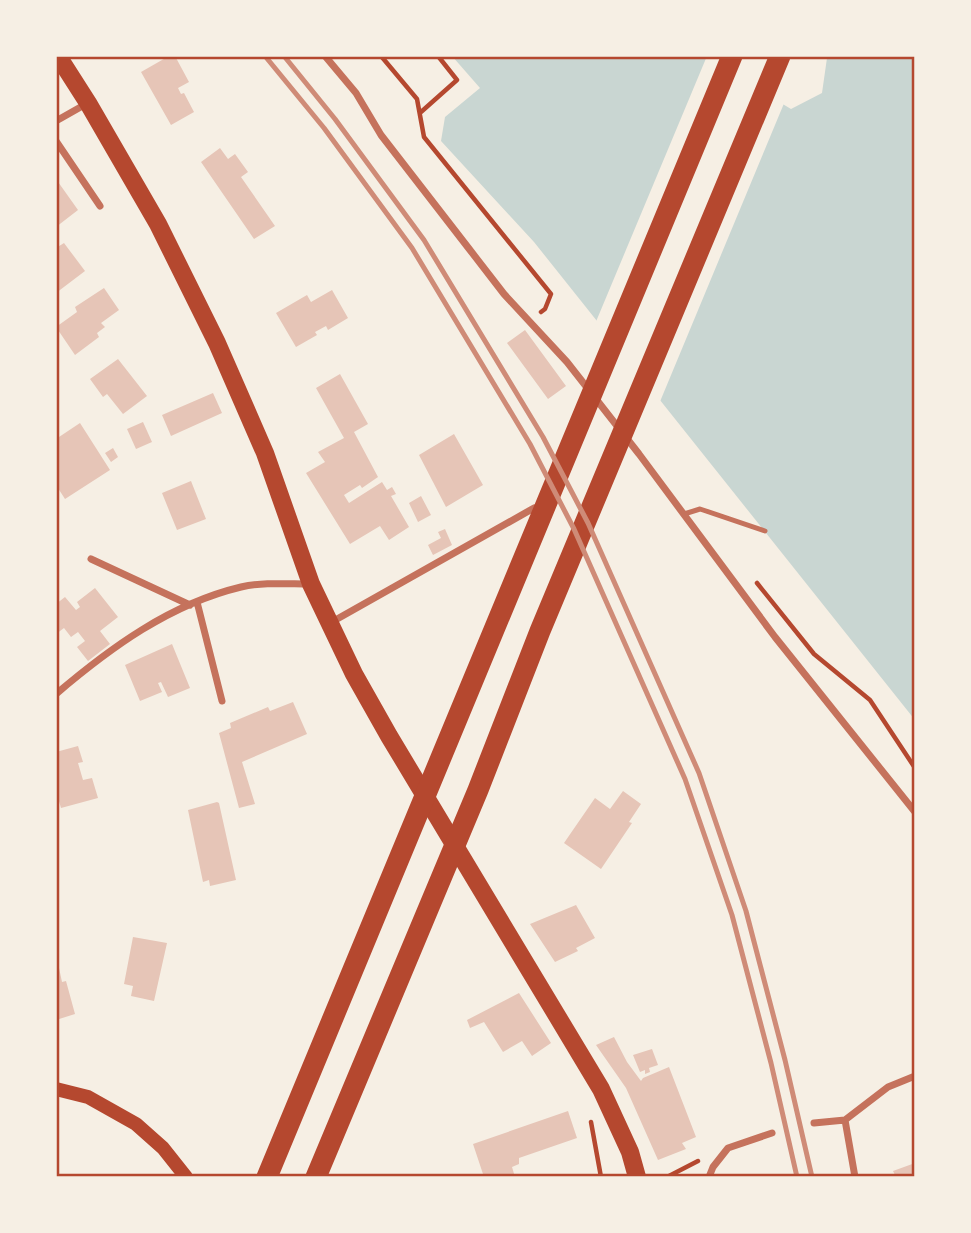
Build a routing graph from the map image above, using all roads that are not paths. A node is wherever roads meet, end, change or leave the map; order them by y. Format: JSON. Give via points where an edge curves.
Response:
{"nodes":[{"id":1,"x":58,"y":56,"type":"edge"},
{"id":2,"x":325,"y":56,"type":"edge"},
{"id":3,"x":733,"y":56,"type":"edge"},
{"id":4,"x":780,"y":56,"type":"edge"},
{"id":5,"x":88,"y":103,"type":"junction"},
{"id":6,"x":56,"y":121,"type":"edge"},
{"id":7,"x":56,"y":141,"type":"edge"},
{"id":8,"x":100,"y":206,"type":"dead end"},
{"id":9,"x":634,"y":447,"type":"junction"},
{"id":10,"x":618,"y":458,"type":"dead end"},
{"id":11,"x":534,"y":508,"type":"dead end"},
{"id":12,"x":684,"y":514,"type":"junction"},
{"id":13,"x":765,"y":531,"type":"dead end"},
{"id":14,"x":91,"y":559,"type":"dead end"},
{"id":15,"x":311,"y":584,"type":"junction"},
{"id":16,"x":194,"y":604,"type":"junction"},
{"id":17,"x":329,"y":624,"type":"junction"},
{"id":18,"x":56,"y":694,"type":"edge"},
{"id":19,"x":222,"y":701,"type":"dead end"},
{"id":20,"x":915,"y":812,"type":"edge"},
{"id":21,"x":915,"y":1076,"type":"edge"},
{"id":22,"x":56,"y":1089,"type":"edge"},
{"id":23,"x":845,"y":1120,"type":"junction"},
{"id":24,"x":814,"y":1123,"type":"dead end"},
{"id":25,"x":772,"y":1133,"type":"dead end"},
{"id":26,"x":185,"y":1176,"type":"edge"},
{"id":27,"x":267,"y":1177,"type":"edge"},
{"id":28,"x":316,"y":1177,"type":"edge"},
{"id":29,"x":637,"y":1177,"type":"edge"},
{"id":30,"x":709,"y":1177,"type":"edge"},
{"id":31,"x":855,"y":1177,"type":"edge"}],
"edges":[{"from":1,"to":5,"type":"main road"},
{"from":2,"to":9,"type":"street","via":[[504,294],[567,362]]},
{"from":3,"to":27,"type":"highway"},
{"from":4,"to":28,"type":"highway"},
{"from":5,"to":6,"type":"street"},
{"from":5,"to":15,"type":"main road","via":[[158,224],[217,343],[265,453]]},
{"from":7,"to":8,"type":"street"},
{"from":9,"to":10,"type":"street"},
{"from":9,"to":12,"type":"street"},
{"from":11,"to":17,"type":"street"},
{"from":12,"to":13,"type":"lane","via":[[700,509]]},
{"from":12,"to":20,"type":"street"},
{"from":14,"to":16,"type":"street"},
{"from":15,"to":16,"type":"street","via":[[242,587]]},
{"from":15,"to":17,"type":"main road"},
{"from":16,"to":18,"type":"street","via":[[137,632]]},
{"from":16,"to":19,"type":"street"},
{"from":17,"to":29,"type":"main road","via":[[389,736],[601,1089]]},
{"from":21,"to":23,"type":"street","via":[[888,1087]]},
{"from":22,"to":26,"type":"main road","via":[[88,1097],[136,1124]]},
{"from":23,"to":24,"type":"street"},
{"from":23,"to":31,"type":"street"},
{"from":25,"to":30,"type":"street","via":[[728,1148]]}]}
